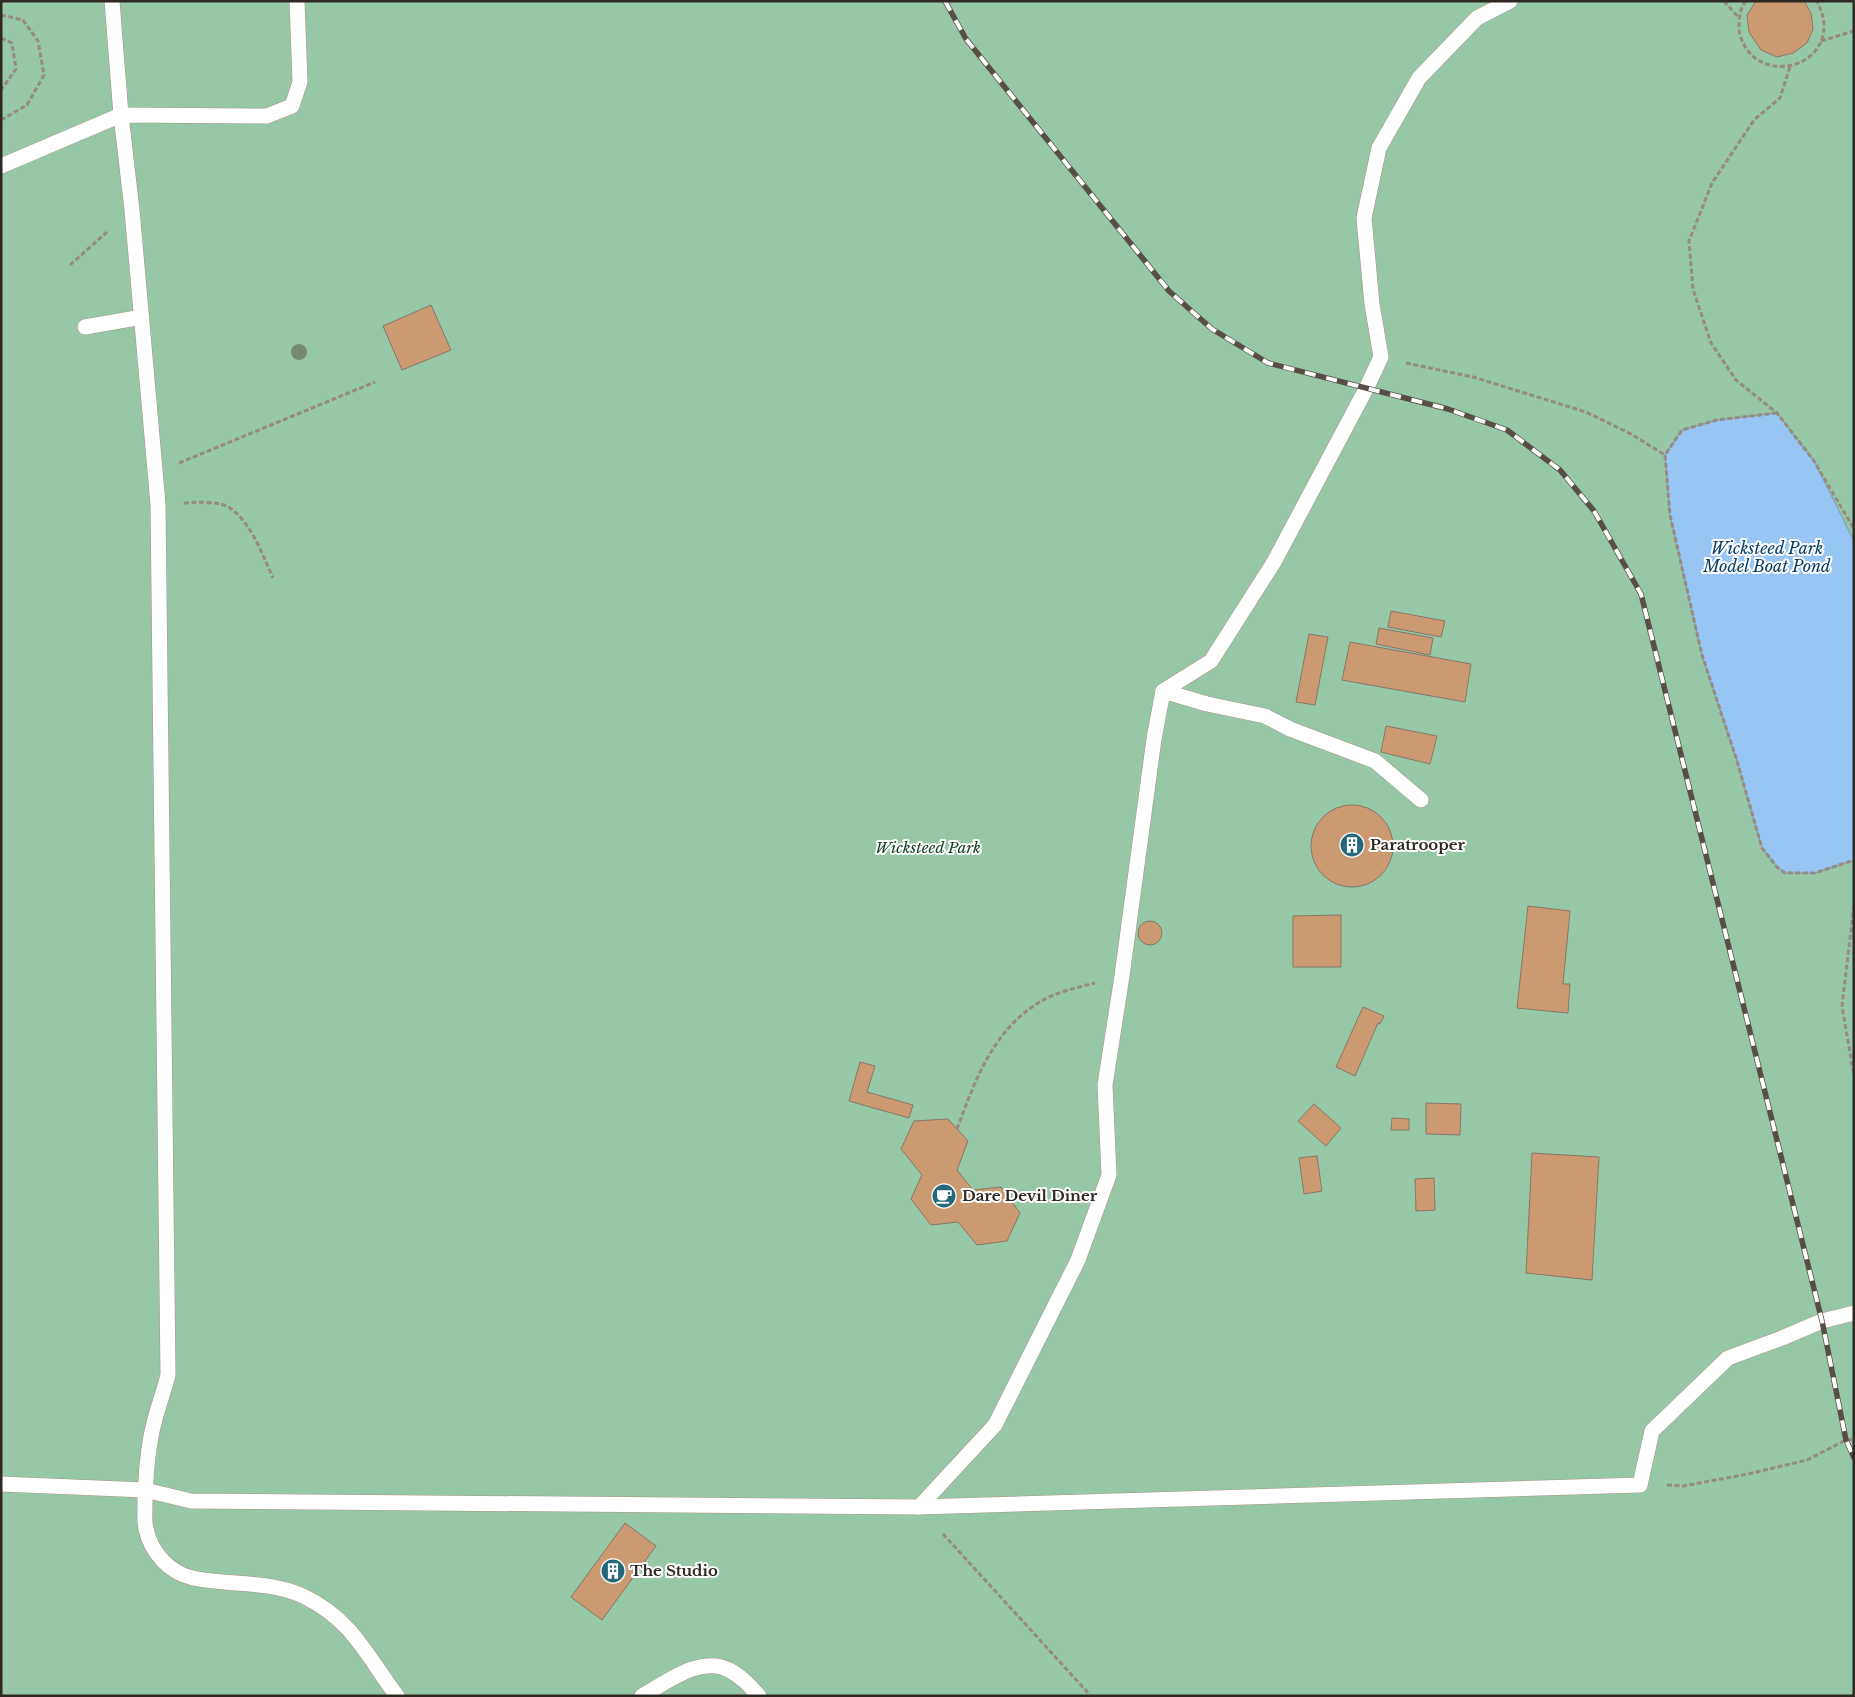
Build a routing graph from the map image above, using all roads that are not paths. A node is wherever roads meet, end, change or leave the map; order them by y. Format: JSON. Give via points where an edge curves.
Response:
{"nodes":[{"id":1,"x":112,"y":1,"type":"edge"},
{"id":2,"x":297,"y":1,"type":"edge"},
{"id":3,"x":1510,"y":1,"type":"edge"},
{"id":4,"x":121,"y":116,"type":"junction"},
{"id":5,"x":1,"y":166,"type":"edge"},
{"id":6,"x":142,"y":317,"type":"junction"},
{"id":7,"x":85,"y":327,"type":"dead end"},
{"id":8,"x":1163,"y":691,"type":"junction"},
{"id":9,"x":1421,"y":800,"type":"dead end"},
{"id":10,"x":1854,"y":1314,"type":"edge"},
{"id":11,"x":1,"y":1484,"type":"edge"},
{"id":12,"x":145,"y":1490,"type":"junction"},
{"id":13,"x":919,"y":1507,"type":"junction"},
{"id":14,"x":397,"y":1696,"type":"edge"},
{"id":15,"x":642,"y":1696,"type":"edge"},
{"id":16,"x":759,"y":1696,"type":"edge"}],
"edges":[{"from":1,"to":4,"type":"lane"},
{"from":2,"to":4,"type":"lane","via":[[300,82],[292,106],[267,116]]},
{"from":3,"to":8,"type":"lane","via":[[1477,18],[1419,78],[1379,148],[1364,218],[1381,357],[1274,562],[1211,662]]},
{"from":4,"to":5,"type":"lane"},
{"from":4,"to":6,"type":"lane"},
{"from":6,"to":7,"type":"lane"},
{"from":6,"to":12,"type":"lane","via":[[158,504],[168,1375],[154,1424]]},
{"from":8,"to":9,"type":"lane","via":[[1265,716],[1290,729],[1375,761]]},
{"from":8,"to":13,"type":"lane","via":[[1105,1085],[1109,1175],[1078,1260],[995,1425]]},
{"from":10,"to":13,"type":"lane","via":[[1822,1321],[1728,1358],[1652,1431],[1640,1485]]},
{"from":11,"to":12,"type":"lane"},
{"from":12,"to":13,"type":"lane","via":[[191,1502]]},
{"from":12,"to":14,"type":"lane","via":[[146,1527],[161,1560],[190,1578],[286,1590],[322,1606],[366,1649]]},
{"from":15,"to":16,"type":"lane","via":[[690,1670],[710,1666],[728,1669],[745,1680]]}]}
